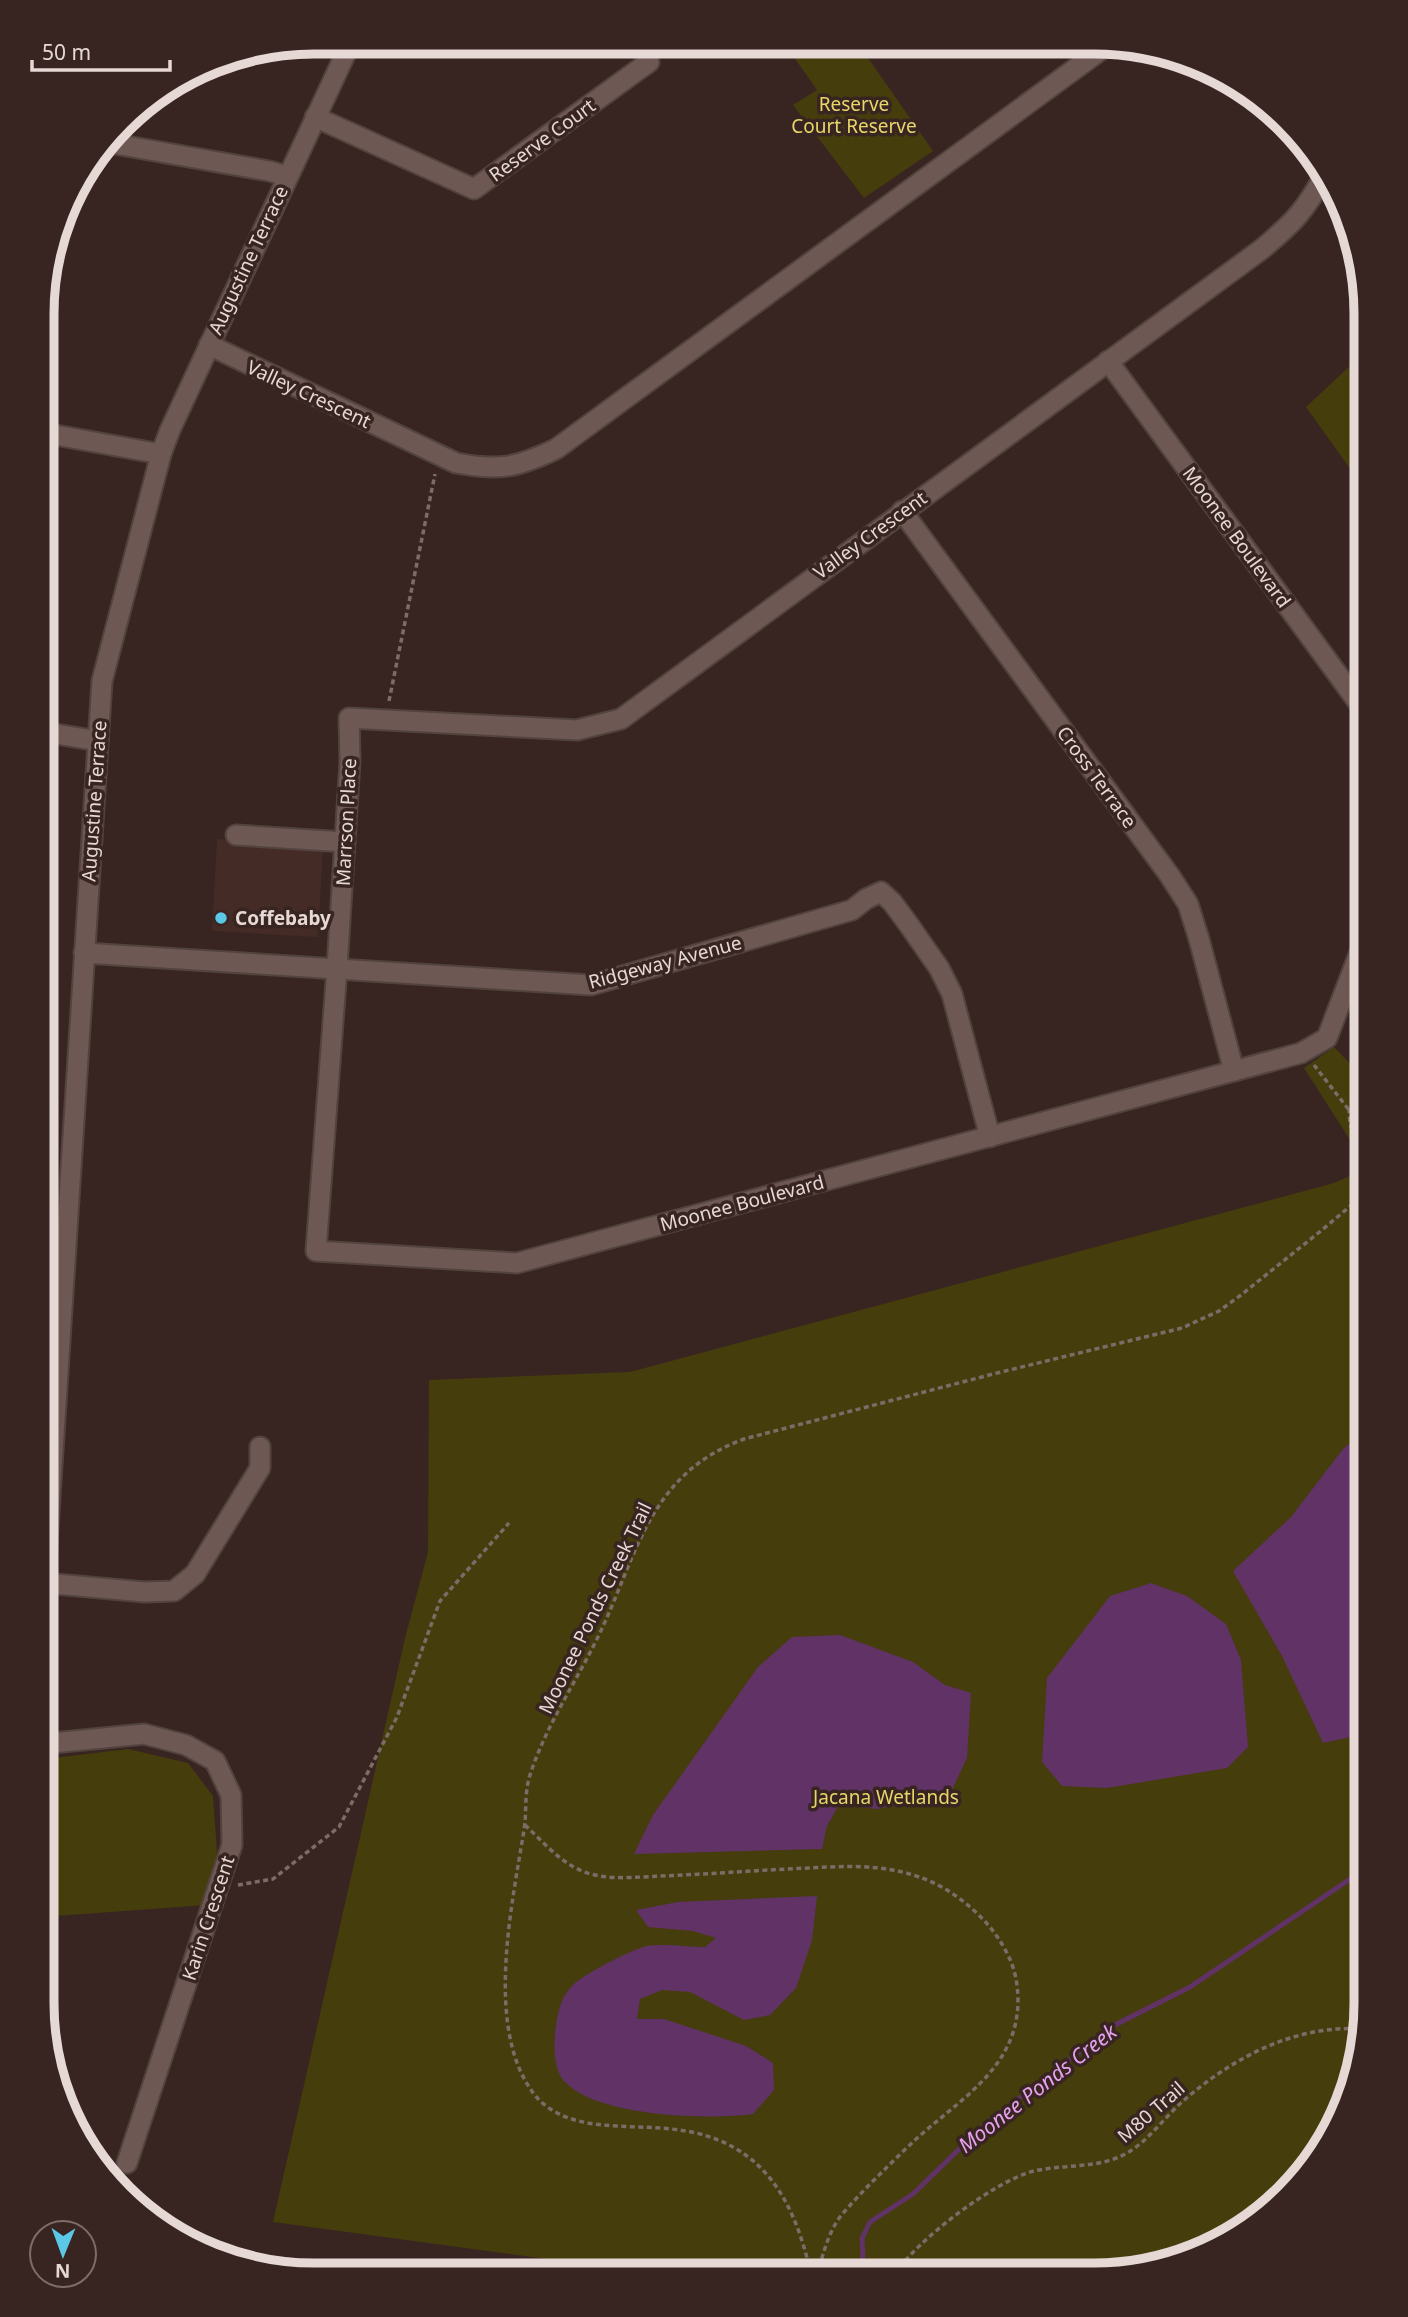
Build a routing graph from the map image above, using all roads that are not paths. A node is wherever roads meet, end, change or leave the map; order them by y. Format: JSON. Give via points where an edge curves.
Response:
{"nodes":[{"id":1,"x":345,"y":54,"type":"edge"},
{"id":2,"x":1095,"y":54,"type":"edge"},
{"id":3,"x":649,"y":62,"type":"dead end"},
{"id":4,"x":315,"y":117,"type":"junction"},
{"id":5,"x":118,"y":145,"type":"edge"},
{"id":6,"x":287,"y":176,"type":"junction"},
{"id":7,"x":1319,"y":185,"type":"edge"},
{"id":8,"x":209,"y":345,"type":"junction"},
{"id":9,"x":1108,"y":361,"type":"junction"},
{"id":10,"x":54,"y":435,"type":"edge"},
{"id":11,"x":161,"y":454,"type":"junction"},
{"id":12,"x":902,"y":511,"type":"junction"},
{"id":13,"x":1354,"y":697,"type":"edge"},
{"id":14,"x":349,"y":718,"type":"joint"},
{"id":15,"x":54,"y":734,"type":"edge"},
{"id":16,"x":98,"y":741,"type":"junction"},
{"id":17,"x":236,"y":835,"type":"dead end"},
{"id":18,"x":345,"y":842,"type":"junction"},
{"id":19,"x":84,"y":953,"type":"junction"},
{"id":20,"x":1354,"y":967,"type":"edge"},
{"id":21,"x":337,"y":968,"type":"junction"},
{"id":22,"x":1234,"y":1071,"type":"junction"},
{"id":23,"x":990,"y":1137,"type":"junction"},
{"id":24,"x":54,"y":1426,"type":"edge"},
{"id":25,"x":260,"y":1447,"type":"dead end"},
{"id":26,"x":54,"y":1584,"type":"edge"},
{"id":27,"x":54,"y":1743,"type":"edge"},
{"id":28,"x":127,"y":2163,"type":"dead end"}],
"edges":[{"from":1,"to":4,"type":"street","name":"Augustine Terrace"},
{"from":2,"to":8,"type":"street","name":"Valley Crescent","via":[[556,449],[527,463],[488,469],[456,463]]},
{"from":3,"to":4,"type":"street","name":"Reserve Court","via":[[474,189]]},
{"from":4,"to":6,"type":"street","name":"Augustine Terrace"},
{"from":5,"to":6,"type":"street"},
{"from":6,"to":8,"type":"street","name":"Augustine Terrace"},
{"from":7,"to":9,"type":"street","name":"Valley Crescent","via":[[1294,222]]},
{"from":8,"to":11,"type":"street","name":"Augustine Terrace"},
{"from":9,"to":12,"type":"street","name":"Valley Crescent"},
{"from":9,"to":13,"type":"street","name":"Moonee Boulevard"},
{"from":10,"to":11,"type":"street"},
{"from":11,"to":16,"type":"street","name":"Augustine Terrace","via":[[102,681]]},
{"from":12,"to":14,"type":"street","name":"Valley Crescent","via":[[621,719],[577,730]]},
{"from":12,"to":22,"type":"street","name":"Cross Terrace","via":[[1188,904]]},
{"from":14,"to":18,"type":"street","name":"Marrson Place"},
{"from":15,"to":16,"type":"street"},
{"from":16,"to":19,"type":"street","name":"Augustine Terrace"},
{"from":17,"to":18,"type":"street"},
{"from":18,"to":21,"type":"street","name":"Marrson Place"},
{"from":19,"to":21,"type":"street","name":"Ridgeway Avenue"},
{"from":19,"to":24,"type":"street","name":"Augustine Terrace"},
{"from":20,"to":22,"type":"street","name":"Moonee Boulevard","via":[[1327,1038],[1301,1053]]},
{"from":21,"to":23,"type":"street","name":"Ridgeway Avenue","via":[[591,985],[852,910],[881,892],[939,968],[952,994]]},
{"from":21,"to":23,"type":"street","name":"Moonee Boulevard","via":[[316,1251],[517,1263]]},
{"from":22,"to":23,"type":"street","name":"Moonee Boulevard"},
{"from":25,"to":26,"type":"street","via":[[260,1468],[195,1574],[174,1591]]},
{"from":27,"to":28,"type":"street","name":"Karin Crescent","via":[[144,1734],[186,1745],[215,1761],[231,1795],[232,1845]]}]}
